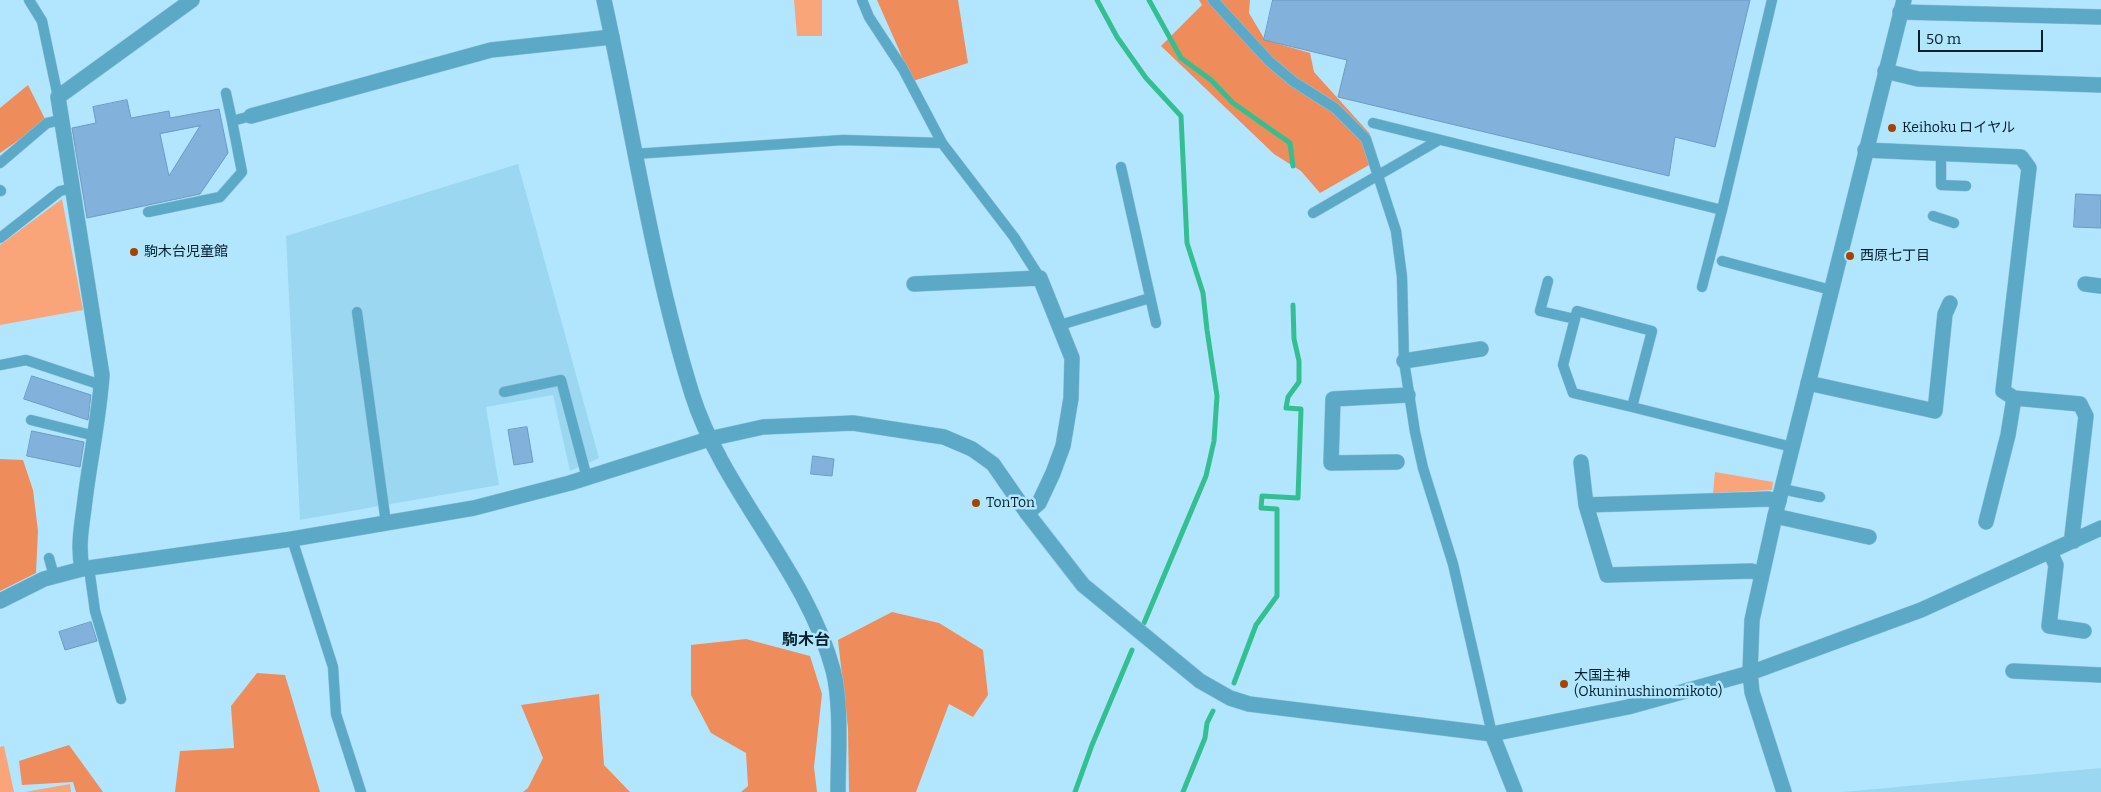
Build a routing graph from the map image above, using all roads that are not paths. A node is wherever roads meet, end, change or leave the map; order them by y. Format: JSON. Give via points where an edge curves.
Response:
{"nodes":[{"id":1,"x":29,"y":0,"type":"edge"},
{"id":2,"x":192,"y":0,"type":"edge"},
{"id":3,"x":604,"y":0,"type":"edge"},
{"id":4,"x":862,"y":0,"type":"edge"},
{"id":5,"x":1213,"y":0,"type":"edge"},
{"id":6,"x":1772,"y":0,"type":"edge"},
{"id":7,"x":1902,"y":6,"type":"edge"},
{"id":8,"x":2101,"y":17,"type":"edge"},
{"id":9,"x":612,"y":37,"type":"junction"},
{"id":10,"x":1885,"y":71,"type":"junction"},
{"id":11,"x":2101,"y":85,"type":"edge"},
{"id":12,"x":226,"y":93,"type":"dead end"},
{"id":13,"x":58,"y":97,"type":"junction"},
{"id":14,"x":251,"y":116,"type":"joint"},
{"id":15,"x":61,"y":120,"type":"junction"},
{"id":16,"x":232,"y":121,"type":"junction"},
{"id":17,"x":1373,"y":124,"type":"dead end"},
{"id":18,"x":1439,"y":140,"type":"junction"},
{"id":19,"x":942,"y":143,"type":"junction"},
{"id":20,"x":1865,"y":150,"type":"junction"},
{"id":21,"x":1941,"y":153,"type":"junction"},
{"id":22,"x":634,"y":154,"type":"junction"},
{"id":23,"x":0,"y":163,"type":"edge"},
{"id":24,"x":1121,"y":167,"type":"dead end"},
{"id":25,"x":1376,"y":175,"type":"junction"},
{"id":26,"x":1966,"y":186,"type":"dead end"},
{"id":27,"x":72,"y":188,"type":"junction"},
{"id":28,"x":1722,"y":210,"type":"junction"},
{"id":29,"x":148,"y":212,"type":"dead end"},
{"id":30,"x":1313,"y":213,"type":"dead end"},
{"id":31,"x":1933,"y":216,"type":"dead end"},
{"id":32,"x":1954,"y":223,"type":"dead end"},
{"id":33,"x":0,"y":238,"type":"edge"},
{"id":34,"x":1722,"y":261,"type":"dead end"},
{"id":35,"x":1040,"y":278,"type":"junction"},
{"id":36,"x":1548,"y":281,"type":"dead end"},
{"id":37,"x":914,"y":284,"type":"dead end"},
{"id":38,"x":2085,"y":284,"type":"dead end"},
{"id":39,"x":1702,"y":286,"type":"dead end"},
{"id":40,"x":2101,"y":286,"type":"edge"},
{"id":41,"x":1831,"y":290,"type":"junction"},
{"id":42,"x":1150,"y":298,"type":"junction"},
{"id":43,"x":1950,"y":303,"type":"dead end"},
{"id":44,"x":357,"y":312,"type":"dead end"},
{"id":45,"x":1575,"y":319,"type":"junction"},
{"id":46,"x":1156,"y":323,"type":"dead end"},
{"id":47,"x":1060,"y":324,"type":"junction"},
{"id":48,"x":1481,"y":349,"type":"dead end"},
{"id":49,"x":1404,"y":361,"type":"junction"},
{"id":50,"x":0,"y":365,"type":"edge"},
{"id":51,"x":1808,"y":382,"type":"junction"},
{"id":52,"x":101,"y":385,"type":"junction"},
{"id":53,"x":504,"y":392,"type":"dead end"},
{"id":54,"x":1408,"y":395,"type":"junction"},
{"id":55,"x":2014,"y":398,"type":"junction"},
{"id":56,"x":1632,"y":407,"type":"junction"},
{"id":57,"x":31,"y":420,"type":"dead end"},
{"id":58,"x":95,"y":436,"type":"junction"},
{"id":59,"x":709,"y":439,"type":"junction"},
{"id":60,"x":1792,"y":447,"type":"junction"},
{"id":61,"x":1397,"y":462,"type":"dead end"},
{"id":62,"x":1581,"y":462,"type":"dead end"},
{"id":63,"x":587,"y":478,"type":"junction"},
{"id":64,"x":1820,"y":497,"type":"dead end"},
{"id":65,"x":1779,"y":502,"type":"junction"},
{"id":66,"x":1586,"y":504,"type":"junction"},
{"id":67,"x":1027,"y":513,"type":"junction"},
{"id":68,"x":1986,"y":522,"type":"dead end"},
{"id":69,"x":386,"y":523,"type":"junction"},
{"id":70,"x":2101,"y":528,"type":"edge"},
{"id":71,"x":1868,"y":537,"type":"dead end"},
{"id":72,"x":292,"y":539,"type":"junction"},
{"id":73,"x":2074,"y":541,"type":"junction"},
{"id":74,"x":2050,"y":552,"type":"junction"},
{"id":75,"x":49,"y":558,"type":"dead end"},
{"id":76,"x":86,"y":569,"type":"junction"},
{"id":77,"x":1761,"y":574,"type":"junction"},
{"id":78,"x":54,"y":576,"type":"junction"},
{"id":79,"x":0,"y":601,"type":"edge"},
{"id":80,"x":2084,"y":631,"type":"dead end"},
{"id":81,"x":2013,"y":671,"type":"dead end"},
{"id":82,"x":1750,"y":673,"type":"junction"},
{"id":83,"x":2101,"y":675,"type":"edge"},
{"id":84,"x":121,"y":700,"type":"dead end"},
{"id":85,"x":1492,"y":734,"type":"junction"},
{"id":86,"x":362,"y":792,"type":"edge"},
{"id":87,"x":838,"y":792,"type":"edge"},
{"id":88,"x":1515,"y":792,"type":"edge"},
{"id":89,"x":1784,"y":792,"type":"edge"}],
"edges":[{"from":1,"to":13,"type":"lane","via":[[42,21]]},
{"from":2,"to":13,"type":"street"},
{"from":3,"to":9,"type":"street"},
{"from":4,"to":19,"type":"lane"},
{"from":5,"to":25,"type":"lane","via":[[1269,61],[1294,82],[1335,108],[1366,139]]},
{"from":6,"to":28,"type":"lane"},
{"from":7,"to":8,"type":"street"},
{"from":7,"to":10,"type":"street"},
{"from":9,"to":14,"type":"street","via":[[491,50]]},
{"from":9,"to":22,"type":"street"},
{"from":10,"to":11,"type":"street","via":[[1918,79]]},
{"from":10,"to":20,"type":"street"},
{"from":12,"to":16,"type":"lane"},
{"from":13,"to":15,"type":"street"},
{"from":14,"to":16,"type":"lane"},
{"from":15,"to":23,"type":"lane","via":[[47,123]]},
{"from":15,"to":27,"type":"street"},
{"from":16,"to":29,"type":"lane","via":[[242,172],[220,197]]},
{"from":17,"to":18,"type":"lane"},
{"from":18,"to":25,"type":"lane"},
{"from":18,"to":28,"type":"lane"},
{"from":19,"to":22,"type":"lane","via":[[843,140]]},
{"from":19,"to":35,"type":"lane","via":[[1014,237]]},
{"from":20,"to":21,"type":"street"},
{"from":20,"to":41,"type":"street"},
{"from":21,"to":26,"type":"lane","via":[[1941,185]]},
{"from":21,"to":55,"type":"street","via":[[2021,157],[2029,168],[2003,391]]},
{"from":22,"to":59,"type":"street","via":[[656,259],[692,394]]},
{"from":24,"to":42,"type":"lane"},
{"from":25,"to":30,"type":"lane"},
{"from":25,"to":49,"type":"lane","via":[[1396,231],[1402,277]]},
{"from":27,"to":33,"type":"lane","via":[[60,192]]},
{"from":27,"to":52,"type":"street","via":[[100,351]]},
{"from":28,"to":39,"type":"lane"},
{"from":31,"to":32,"type":"lane"},
{"from":34,"to":41,"type":"lane"},
{"from":35,"to":37,"type":"street"},
{"from":35,"to":47,"type":"street"},
{"from":36,"to":45,"type":"lane","via":[[1540,311]]},
{"from":38,"to":40,"type":"street"},
{"from":41,"to":51,"type":"street"},
{"from":42,"to":46,"type":"lane"},
{"from":42,"to":47,"type":"lane"},
{"from":43,"to":51,"type":"street","via":[[1945,314],[1935,410]]},
{"from":44,"to":69,"type":"lane"},
{"from":45,"to":56,"type":"lane","via":[[1563,365],[1573,392]]},
{"from":45,"to":56,"type":"lane","via":[[1578,311],[1652,331]]},
{"from":47,"to":67,"type":"street","via":[[1072,358],[1068,423],[1053,473],[1039,503]]},
{"from":48,"to":49,"type":"street"},
{"from":49,"to":54,"type":"lane"},
{"from":50,"to":52,"type":"lane","via":[[26,360]]},
{"from":51,"to":60,"type":"street"},
{"from":52,"to":58,"type":"street"},
{"from":53,"to":63,"type":"lane","via":[[561,380]]},
{"from":54,"to":61,"type":"street","via":[[1333,399],[1330,463]]},
{"from":54,"to":85,"type":"lane","via":[[1423,468],[1453,564]]},
{"from":55,"to":68,"type":"street"},
{"from":55,"to":73,"type":"street","via":[[2080,404],[2086,416]]},
{"from":56,"to":60,"type":"lane"},
{"from":57,"to":58,"type":"lane"},
{"from":58,"to":76,"type":"street","via":[[79,552]]},
{"from":59,"to":63,"type":"street"},
{"from":59,"to":67,"type":"street","via":[[763,427],[823,423],[853,423],[944,437],[972,449],[992,464]]},
{"from":59,"to":87,"type":"street","via":[[794,582],[822,638],[833,673]]},
{"from":60,"to":65,"type":"street"},
{"from":62,"to":66,"type":"street"},
{"from":63,"to":69,"type":"street","via":[[474,508]]},
{"from":64,"to":65,"type":"lane"},
{"from":65,"to":66,"type":"street","via":[[1769,499]]},
{"from":65,"to":71,"type":"street"},
{"from":65,"to":77,"type":"street"},
{"from":66,"to":77,"type":"street","via":[[1607,575],[1752,571]]},
{"from":67,"to":85,"type":"street","via":[[1083,585],[1200,682],[1230,698],[1271,708]]},
{"from":69,"to":72,"type":"street"},
{"from":70,"to":73,"type":"street"},
{"from":72,"to":76,"type":"street"},
{"from":72,"to":86,"type":"lane","via":[[333,667],[336,714]]},
{"from":73,"to":74,"type":"street"},
{"from":74,"to":80,"type":"street","via":[[2056,565],[2049,626]]},
{"from":74,"to":82,"type":"street","via":[[1921,610]]},
{"from":75,"to":78,"type":"lane"},
{"from":76,"to":78,"type":"street"},
{"from":76,"to":84,"type":"lane","via":[[94,611]]},
{"from":77,"to":82,"type":"street","via":[[1752,620]]},
{"from":78,"to":79,"type":"street"},
{"from":81,"to":83,"type":"street"},
{"from":82,"to":85,"type":"street","via":[[1628,707]]},
{"from":82,"to":89,"type":"street","via":[[1758,712]]},
{"from":85,"to":88,"type":"street"}]}
